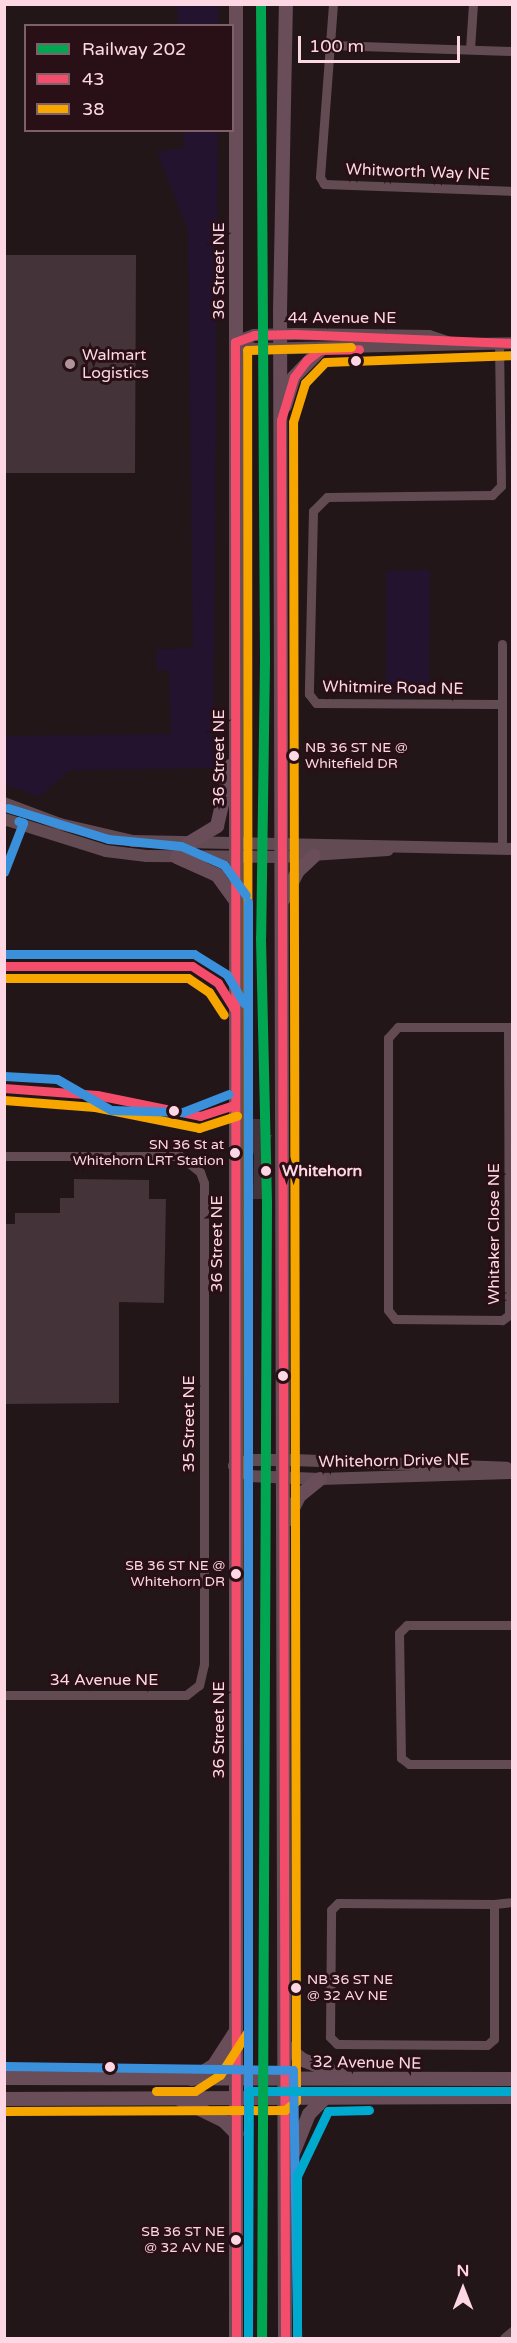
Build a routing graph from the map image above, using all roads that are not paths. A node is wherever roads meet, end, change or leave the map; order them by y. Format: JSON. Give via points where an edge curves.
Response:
{"nodes":[{"id":1,"x":236,"y":4,"type":"edge"},
{"id":2,"x":286,"y":4,"type":"edge"},
{"id":3,"x":333,"y":4,"type":"edge"},
{"id":4,"x":473,"y":4,"type":"edge"},
{"id":5,"x":331,"y":45,"type":"junction"},
{"id":6,"x":470,"y":49,"type":"junction"},
{"id":7,"x":513,"y":51,"type":"edge"},
{"id":8,"x":513,"y":191,"type":"edge"},
{"id":9,"x":280,"y":334,"type":"junction"},
{"id":10,"x":235,"y":342,"type":"junction"},
{"id":11,"x":452,"y":343,"type":"junction"},
{"id":12,"x":499,"y":343,"type":"junction"},
{"id":13,"x":513,"y":343,"type":"edge"},
{"id":14,"x":280,"y":349,"type":"junction"},
{"id":15,"x":320,"y":350,"type":"junction"},
{"id":16,"x":281,"y":420,"type":"junction"},
{"id":17,"x":502,"y":644,"type":"dead end"},
{"id":18,"x":500,"y":704,"type":"junction"},
{"id":19,"x":236,"y":753,"type":"junction"},
{"id":20,"x":4,"y":803,"type":"edge"},
{"id":21,"x":4,"y":819,"type":"edge"},
{"id":22,"x":189,"y":843,"type":"junction"},
{"id":23,"x":281,"y":843,"type":"junction"},
{"id":24,"x":395,"y":849,"type":"junction"},
{"id":25,"x":507,"y":849,"type":"edge"},
{"id":26,"x":236,"y":850,"type":"junction"},
{"id":27,"x":314,"y":856,"type":"junction"},
{"id":28,"x":177,"y":857,"type":"junction"},
{"id":29,"x":281,"y":857,"type":"junction"},
{"id":30,"x":236,"y":902,"type":"junction"},
{"id":31,"x":281,"y":905,"type":"junction"},
{"id":32,"x":510,"y":1027,"type":"edge"},
{"id":33,"x":4,"y":1156,"type":"edge"},
{"id":34,"x":284,"y":1460,"type":"junction"},
{"id":35,"x":234,"y":1466,"type":"junction"},
{"id":36,"x":513,"y":1471,"type":"edge"},
{"id":37,"x":285,"y":1478,"type":"junction"},
{"id":38,"x":320,"y":1479,"type":"junction"},
{"id":39,"x":285,"y":1525,"type":"junction"},
{"id":40,"x":513,"y":1625,"type":"edge"},
{"id":41,"x":199,"y":1685,"type":"joint"},
{"id":42,"x":4,"y":1695,"type":"edge"},
{"id":43,"x":513,"y":1764,"type":"edge"},
{"id":44,"x":513,"y":1902,"type":"edge"},
{"id":45,"x":494,"y":1904,"type":"junction"},
{"id":46,"x":236,"y":2030,"type":"junction"},
{"id":47,"x":285,"y":2046,"type":"junction"},
{"id":48,"x":4,"y":2078,"type":"edge"},
{"id":49,"x":285,"y":2078,"type":"junction"},
{"id":50,"x":192,"y":2079,"type":"junction"},
{"id":51,"x":237,"y":2079,"type":"junction"},
{"id":52,"x":354,"y":2079,"type":"junction"},
{"id":53,"x":513,"y":2079,"type":"edge"},
{"id":54,"x":237,"y":2097,"type":"junction"},
{"id":55,"x":513,"y":2097,"type":"edge"},
{"id":56,"x":177,"y":2098,"type":"junction"},
{"id":57,"x":285,"y":2098,"type":"junction"},
{"id":58,"x":325,"y":2098,"type":"junction"},
{"id":59,"x":4,"y":2099,"type":"edge"},
{"id":60,"x":237,"y":2134,"type":"junction"},
{"id":61,"x":285,"y":2173,"type":"junction"},
{"id":62,"x":513,"y":2331,"type":"edge"},
{"id":63,"x":236,"y":2338,"type":"edge"},
{"id":64,"x":285,"y":2338,"type":"edge"},
{"id":65,"x":504,"y":2338,"type":"edge"}],
"edges":[{"from":1,"to":10,"type":"main road","name":"36 Street NE"},
{"from":2,"to":9,"type":"main road"},
{"from":3,"to":5,"type":"street","name":"Whitworth Way NE"},
{"from":4,"to":6,"type":"street"},
{"from":5,"to":6,"type":"street"},
{"from":5,"to":8,"type":"street","name":"Whitworth Way NE","via":[[320,177],[324,184]]},
{"from":6,"to":7,"type":"street"},
{"from":9,"to":10,"type":"street","name":"44 Avenue NE","via":[[254,335]]},
{"from":9,"to":11,"type":"street","name":"44 Avenue NE","via":[[429,336]]},
{"from":9,"to":14,"type":"main road"},
{"from":10,"to":14,"type":"street","name":"44 Avenue NE","via":[[254,349]]},
{"from":10,"to":19,"type":"main road","name":"36 Street NE"},
{"from":11,"to":12,"type":"street","name":"44 Avenue NE"},
{"from":11,"to":15,"type":"street","name":"44 Avenue NE","via":[[431,348]]},
{"from":12,"to":13,"type":"street","name":"44 Avenue NE"},
{"from":12,"to":18,"type":"street","name":"Whitmire Road NE","via":[[501,486],[492,495],[327,497],[313,511],[309,694],[316,703]]},
{"from":14,"to":15,"type":"street","name":"44 Avenue NE"},
{"from":14,"to":16,"type":"main road"},
{"from":15,"to":16,"type":"main road","via":[[294,377]]},
{"from":16,"to":23,"type":"main road"},
{"from":17,"to":18,"type":"street"},
{"from":18,"to":25,"type":"street"},
{"from":19,"to":22,"type":"main road","via":[[217,826]]},
{"from":19,"to":26,"type":"main road","name":"36 Street NE"},
{"from":20,"to":22,"type":"street","via":[[104,836]]},
{"from":21,"to":28,"type":"street","via":[[106,851]]},
{"from":22,"to":26,"type":"street"},
{"from":23,"to":24,"type":"street"},
{"from":23,"to":26,"type":"street"},
{"from":23,"to":29,"type":"main road"},
{"from":24,"to":25,"type":"street"},
{"from":24,"to":27,"type":"street"},
{"from":26,"to":28,"type":"street"},
{"from":26,"to":29,"type":"street"},
{"from":26,"to":30,"type":"main road","name":"36 Street NE"},
{"from":27,"to":29,"type":"street"},
{"from":27,"to":31,"type":"main road","via":[[298,871]]},
{"from":28,"to":30,"type":"main road","via":[[217,875]]},
{"from":29,"to":31,"type":"main road"},
{"from":30,"to":35,"type":"main road","name":"36 Street NE"},
{"from":31,"to":34,"type":"main road"},
{"from":32,"to":32,"type":"street","name":"Whitaker Close NE","via":[[398,1027],[388,1038],[388,1310],[395,1318],[501,1320],[509,1315]]},
{"from":33,"to":41,"type":"street","name":"35 Street NE","via":[[180,1156],[195,1165],[204,1183],[204,1664]]},
{"from":34,"to":35,"type":"street","name":"Whitehorn Drive NE","via":[[249,1460]]},
{"from":34,"to":36,"type":"street","name":"Whitehorn Drive NE"},
{"from":34,"to":37,"type":"main road"},
{"from":35,"to":37,"type":"street","name":"Whitehorn Drive NE","via":[[250,1476]]},
{"from":35,"to":46,"type":"main road","name":"36 Street NE"},
{"from":36,"to":38,"type":"street","name":"Whitehorn Drive NE"},
{"from":37,"to":38,"type":"street","name":"Whitehorn Drive NE"},
{"from":37,"to":39,"type":"main road"},
{"from":38,"to":39,"type":"main road","via":[[299,1496]]},
{"from":39,"to":47,"type":"main road"},
{"from":40,"to":43,"type":"street","via":[[407,1625],[399,1633],[401,1758],[409,1764]]},
{"from":41,"to":42,"type":"street","name":"34 Avenue NE","via":[[186,1695]]},
{"from":44,"to":45,"type":"street"},
{"from":45,"to":45,"type":"street","via":[[494,2039],[487,2045],[337,2044],[330,2037],[331,1910],[338,1903]]},
{"from":46,"to":50,"type":"main road","via":[[214,2065]]},
{"from":46,"to":51,"type":"main road","name":"36 Street NE"},
{"from":47,"to":49,"type":"main road"},
{"from":47,"to":52,"type":"main road","via":[[303,2060]]},
{"from":48,"to":50,"type":"main road","name":"32 Avenue NE"},
{"from":49,"to":51,"type":"main road","name":"32 Avenue NE"},
{"from":49,"to":52,"type":"main road","name":"32 Avenue NE"},
{"from":49,"to":57,"type":"main road"},
{"from":50,"to":51,"type":"main road","name":"32 Avenue NE"},
{"from":51,"to":54,"type":"main road","name":"36 Street NE"},
{"from":52,"to":53,"type":"main road","name":"32 Avenue NE"},
{"from":54,"to":56,"type":"main road","name":"32 Avenue NE"},
{"from":54,"to":57,"type":"main road","name":"32 Avenue NE"},
{"from":54,"to":60,"type":"main road","name":"36 Street NE"},
{"from":55,"to":58,"type":"main road","name":"32 Avenue NE"},
{"from":56,"to":59,"type":"main road","name":"32 Avenue NE"},
{"from":56,"to":60,"type":"main road","via":[[224,2121]]},
{"from":57,"to":58,"type":"main road","name":"32 Avenue NE"},
{"from":57,"to":61,"type":"main road"},
{"from":58,"to":61,"type":"main road","via":[[309,2114]]},
{"from":60,"to":63,"type":"main road","name":"36 Street NE"},
{"from":61,"to":64,"type":"main road"},
{"from":62,"to":65,"type":"street"}]}
